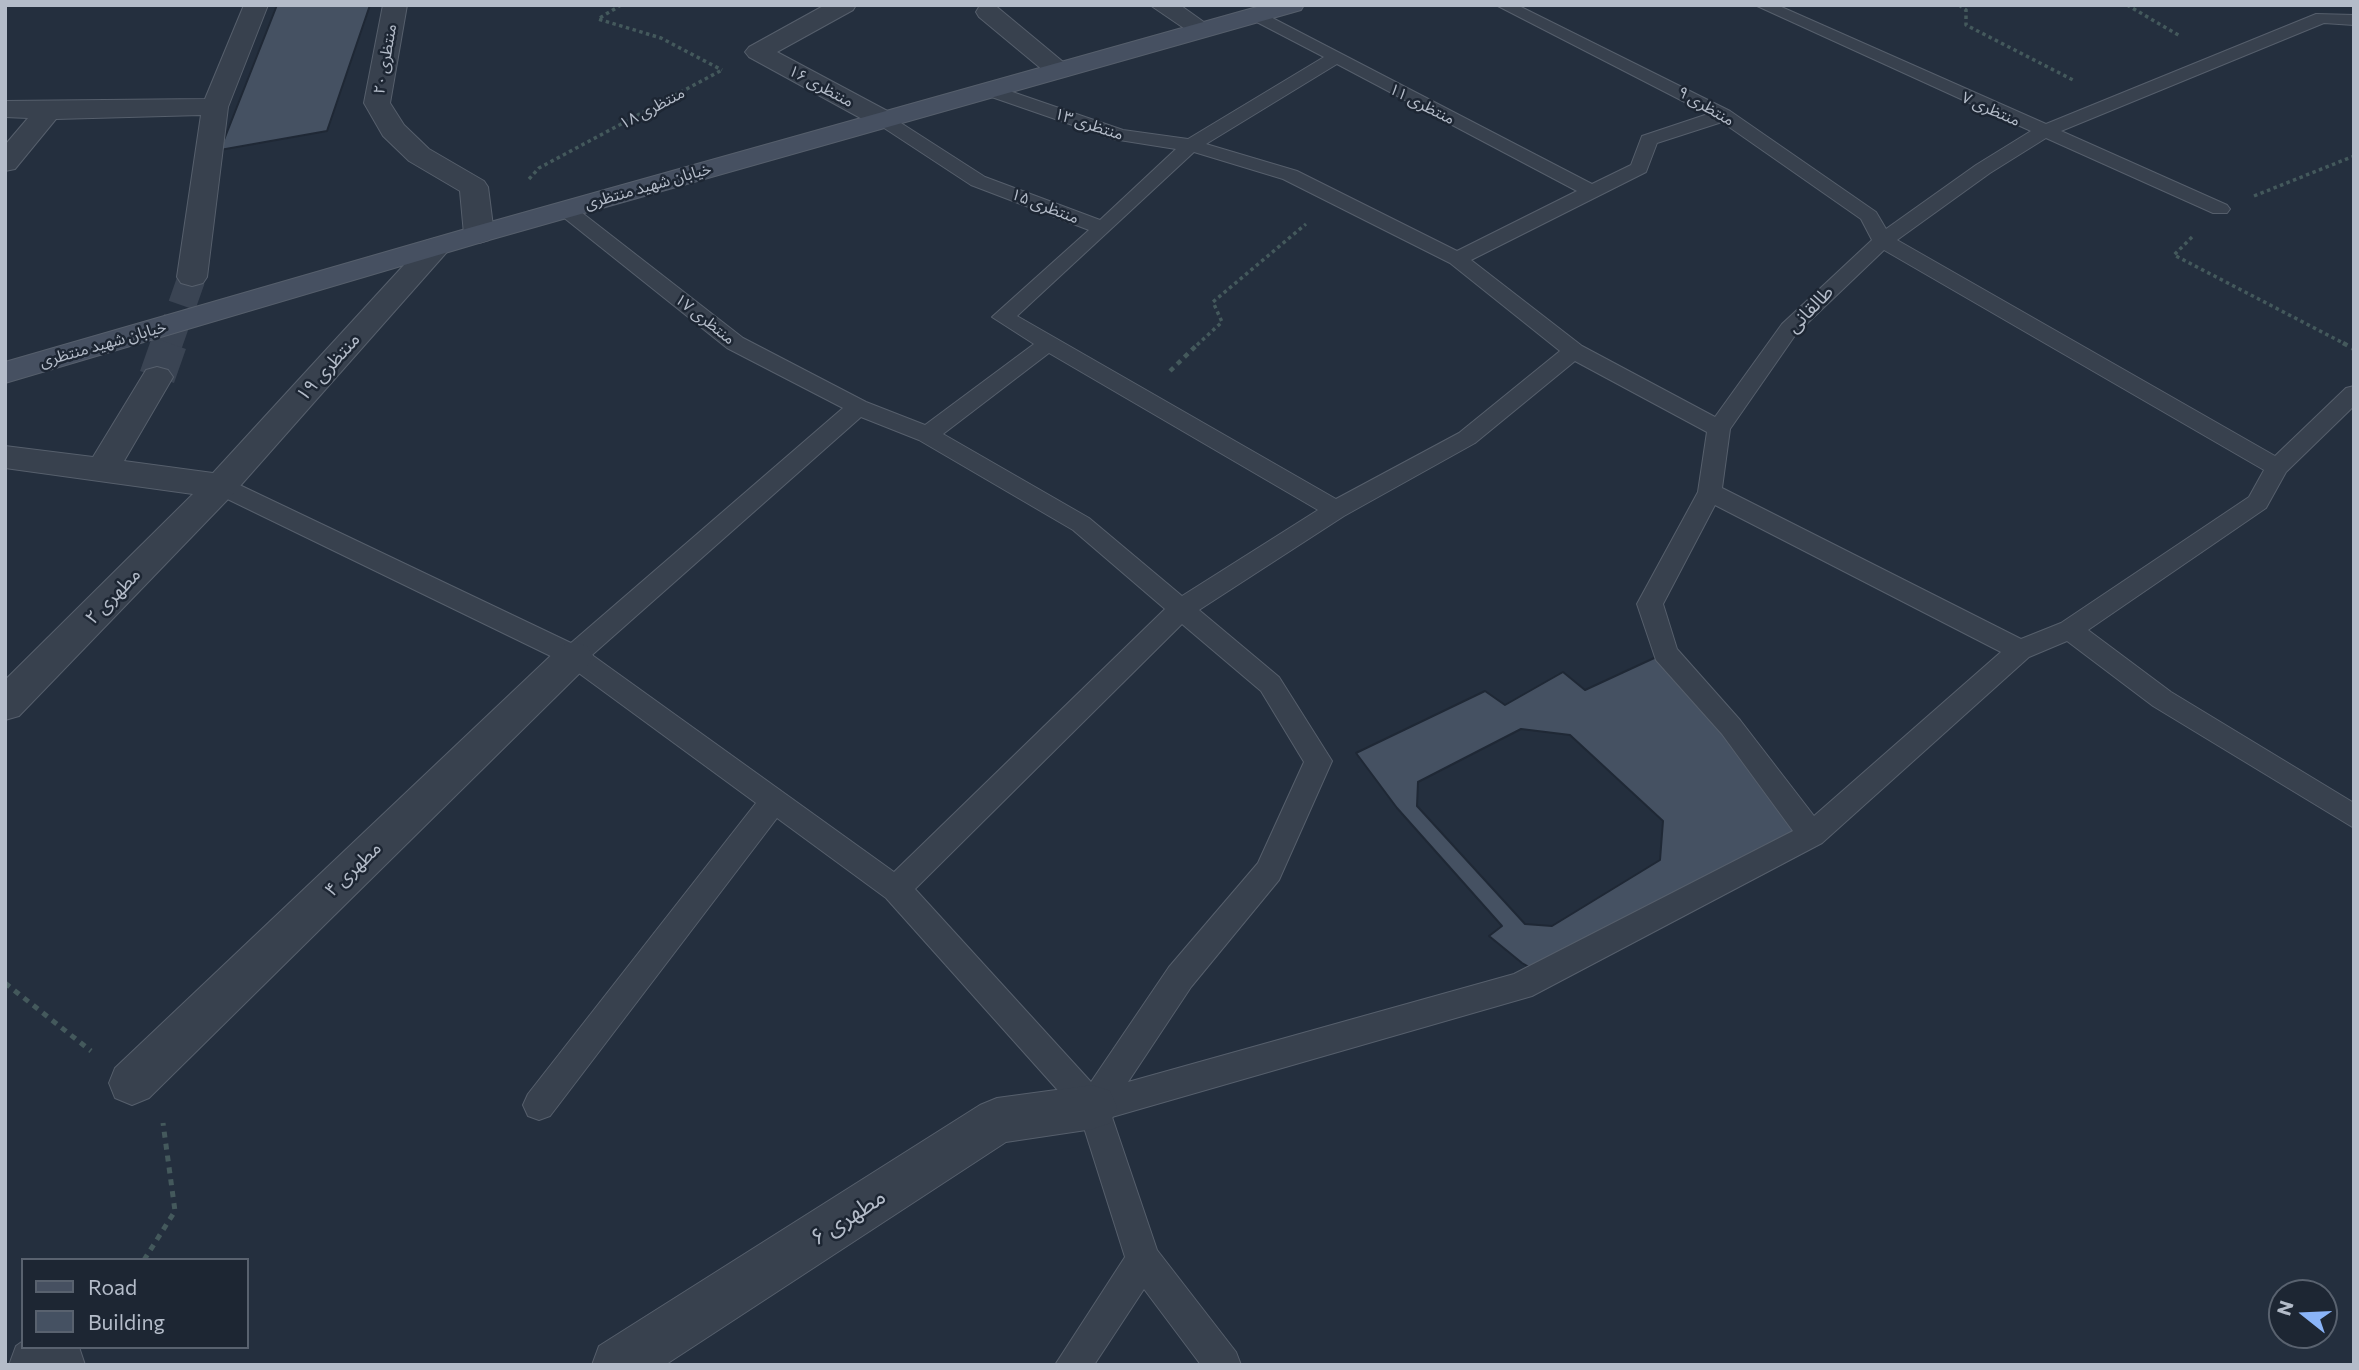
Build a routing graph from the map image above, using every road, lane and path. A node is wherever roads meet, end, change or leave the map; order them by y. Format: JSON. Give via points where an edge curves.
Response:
{"nodes":[{"id":1,"x":256,"y":5,"type":"edge"},
{"id":2,"x":395,"y":5,"type":"edge"},
{"id":3,"x":621,"y":5,"type":"edge"},
{"id":4,"x":844,"y":5,"type":"edge"},
{"id":5,"x":1162,"y":5,"type":"edge"},
{"id":6,"x":1292,"y":5,"type":"edge"},
{"id":7,"x":1504,"y":5,"type":"edge"},
{"id":8,"x":1763,"y":5,"type":"edge"},
{"id":9,"x":1959,"y":5,"type":"edge"},
{"id":10,"x":2127,"y":5,"type":"edge"},
{"id":11,"x":988,"y":12,"type":"dead end"},
{"id":12,"x":1257,"y":15,"type":"junction"},
{"id":13,"x":2354,"y":20,"type":"edge"},
{"id":14,"x":1203,"y":30,"type":"junction"},
{"id":15,"x":1334,"y":58,"type":"junction"},
{"id":16,"x":2220,"y":60,"type":"junction"},
{"id":17,"x":1059,"y":71,"type":"junction"},
{"id":18,"x":989,"y":90,"type":"junction"},
{"id":19,"x":2116,"y":102,"type":"junction"},
{"id":20,"x":215,"y":107,"type":"junction"},
{"id":21,"x":5,"y":109,"type":"edge"},
{"id":22,"x":48,"y":111,"type":"junction"},
{"id":23,"x":1724,"y":115,"type":"junction"},
{"id":24,"x":884,"y":120,"type":"junction"},
{"id":25,"x":2043,"y":132,"type":"junction"},
{"id":26,"x":1191,"y":145,"type":"junction"},
{"id":27,"x":2354,"y":156,"type":"edge"},
{"id":28,"x":5,"y":163,"type":"edge"},
{"id":29,"x":1589,"y":190,"type":"junction"},
{"id":30,"x":1336,"y":198,"type":"junction"},
{"id":31,"x":565,"y":209,"type":"junction"},
{"id":32,"x":2220,"y":209,"type":"junction"},
{"id":33,"x":1103,"y":228,"type":"junction"},
{"id":34,"x":479,"y":234,"type":"junction"},
{"id":35,"x":1883,"y":241,"type":"junction"},
{"id":36,"x":436,"y":247,"type":"junction"},
{"id":37,"x":1457,"y":258,"type":"junction"},
{"id":38,"x":192,"y":277,"type":"tunnel mouth"},
{"id":39,"x":1049,"y":343,"type":"junction"},
{"id":40,"x":2354,"y":349,"type":"edge"},
{"id":41,"x":1574,"y":351,"type":"junction"},
{"id":42,"x":5,"y":373,"type":"edge"},
{"id":43,"x":157,"y":377,"type":"tunnel mouth"},
{"id":44,"x":2354,"y":393,"type":"edge"},
{"id":45,"x":1143,"y":397,"type":"junction"},
{"id":46,"x":858,"y":407,"type":"junction"},
{"id":47,"x":1719,"y":428,"type":"junction"},
{"id":48,"x":928,"y":435,"type":"junction"},
{"id":49,"x":5,"y":457,"type":"edge"},
{"id":50,"x":2277,"y":467,"type":"junction"},
{"id":51,"x":102,"y":470,"type":"junction"},
{"id":52,"x":220,"y":486,"type":"junction"},
{"id":53,"x":1710,"y":492,"type":"junction"},
{"id":54,"x":1336,"y":510,"type":"junction"},
{"id":55,"x":1181,"y":609,"type":"junction"},
{"id":56,"x":2070,"y":630,"type":"junction"},
{"id":57,"x":2020,"y":650,"type":"junction"},
{"id":58,"x":574,"y":656,"type":"junction"},
{"id":59,"x":5,"y":705,"type":"edge"},
{"id":60,"x":774,"y":802,"type":"junction"},
{"id":61,"x":2354,"y":817,"type":"edge"},
{"id":62,"x":1812,"y":835,"type":"junction"},
{"id":63,"x":896,"y":890,"type":"junction"},
{"id":64,"x":132,"y":1083,"type":"dead end"},
{"id":65,"x":539,"y":1105,"type":"dead end"},
{"id":66,"x":1093,"y":1107,"type":"junction"},
{"id":67,"x":1143,"y":1260,"type":"junction"},
{"id":68,"x":35,"y":1365,"type":"edge"},
{"id":69,"x":59,"y":1365,"type":"edge"},
{"id":70,"x":618,"y":1365,"type":"edge"},
{"id":71,"x":1073,"y":1365,"type":"edge"},
{"id":72,"x":1223,"y":1365,"type":"edge"}],
"edges":[{"from":1,"to":20,"type":"street"},
{"from":2,"to":34,"type":"street","name":"منتظری ۲۰","via":[[377,103],[393,130],[419,155],[474,187]]},
{"from":3,"to":34,"type":"path","name":"منتظری ۱۸","via":[[598,19],[661,38],[723,70],[539,168]]},
{"from":4,"to":24,"type":"street","name":"منتظری ۱۶","via":[[758,52]]},
{"from":5,"to":14,"type":"street"},
{"from":6,"to":12,"type":"main road","name":"خیابان شهید منتظری"},
{"from":7,"to":23,"type":"lane","name":"منتظری ۹"},
{"from":8,"to":25,"type":"lane","name":"منتظری ۷"},
{"from":9,"to":19,"type":"path","via":[[1966,10],[1966,25]]},
{"from":10,"to":16,"type":"path"},
{"from":11,"to":17,"type":"street"},
{"from":12,"to":14,"type":"main road","name":"خیابان شهید منتظری"},
{"from":12,"to":15,"type":"lane","name":"منتظری ۱۱"},
{"from":13,"to":16,"type":"lane","name":"طالقانی","via":[[2322,18]]},
{"from":14,"to":17,"type":"main road","name":"خیابان شهید منتظری"},
{"from":15,"to":26,"type":"lane","name":"منتظری ۱۵"},
{"from":15,"to":29,"type":"lane","name":"منتظری ۱۱"},
{"from":16,"to":19,"type":"lane","name":"طالقانی"},
{"from":17,"to":18,"type":"main road","name":"خیابان شهید منتظری"},
{"from":18,"to":24,"type":"main road","name":"خیابان شهید منتظری"},
{"from":18,"to":26,"type":"lane","name":"منتظری ۱۳","via":[[1120,135]]},
{"from":19,"to":25,"type":"lane","name":"طالقانی"},
{"from":20,"to":22,"type":"street"},
{"from":20,"to":38,"type":"street"},
{"from":21,"to":22,"type":"street"},
{"from":22,"to":28,"type":"street"},
{"from":23,"to":29,"type":"lane","via":[[1649,140],[1639,168]]},
{"from":23,"to":35,"type":"lane","name":"منتظری ۹","via":[[1869,215]]},
{"from":24,"to":31,"type":"main road","name":"خیابان شهید منتظری"},
{"from":24,"to":33,"type":"lane","name":"منتظری ۱۵","via":[[978,181]]},
{"from":25,"to":32,"type":"lane","name":"منتظری ۷"},
{"from":25,"to":35,"type":"lane","name":"طالقانی"},
{"from":26,"to":30,"type":"lane","name":"منتظری ۱۳","via":[[1290,176]]},
{"from":26,"to":33,"type":"lane","name":"منتظری ۱۵"},
{"from":27,"to":32,"type":"path"},
{"from":29,"to":37,"type":"lane"},
{"from":30,"to":37,"type":"lane"},
{"from":30,"to":45,"type":"path","via":[[1213,302],[1222,323]]},
{"from":31,"to":34,"type":"main road","name":"خیابان شهید منتظری"},
{"from":31,"to":46,"type":"lane","name":"منتظری ۱۷","via":[[735,343]]},
{"from":32,"to":40,"type":"path","via":[[2174,255]]},
{"from":33,"to":39,"type":"lane","via":[[1003,317]]},
{"from":34,"to":36,"type":"main road","name":"خیابان شهید منتظری"},
{"from":35,"to":47,"type":"lane","name":"طالقانی","via":[[1789,329]]},
{"from":35,"to":50,"type":"lane"},
{"from":36,"to":42,"type":"main road","name":"خیابان شهید منتظری"},
{"from":36,"to":52,"type":"street","name":"منتظری ۱۹"},
{"from":37,"to":41,"type":"lane"},
{"from":39,"to":45,"type":"lane"},
{"from":39,"to":48,"type":"lane"},
{"from":41,"to":47,"type":"lane"},
{"from":41,"to":54,"type":"lane","via":[[1467,438]]},
{"from":43,"to":51,"type":"street"},
{"from":44,"to":50,"type":"lane"},
{"from":45,"to":54,"type":"lane"},
{"from":46,"to":48,"type":"lane"},
{"from":46,"to":58,"type":"lane"},
{"from":47,"to":53,"type":"lane","name":"طالقانی"},
{"from":48,"to":55,"type":"lane","via":[[1081,524]]},
{"from":49,"to":51,"type":"street"},
{"from":50,"to":56,"type":"lane","via":[[2258,502]]},
{"from":51,"to":52,"type":"street"},
{"from":52,"to":58,"type":"lane"},
{"from":52,"to":59,"type":"street","name":"مطهری ۲"},
{"from":53,"to":57,"type":"lane"},
{"from":53,"to":62,"type":"lane","name":"طالقانی","via":[[1650,604],[1665,653],[1731,727]]},
{"from":54,"to":55,"type":"lane"},
{"from":55,"to":63,"type":"lane"},
{"from":55,"to":66,"type":"lane","via":[[1270,684],[1318,761],[1269,871],[1180,977]]},
{"from":56,"to":57,"type":"lane"},
{"from":56,"to":61,"type":"lane","via":[[2162,699]]},
{"from":57,"to":62,"type":"lane"},
{"from":58,"to":60,"type":"lane"},
{"from":58,"to":64,"type":"street","name":"مطهری ۴"},
{"from":60,"to":63,"type":"lane"},
{"from":60,"to":65,"type":"lane"},
{"from":62,"to":66,"type":"lane","via":[[1521,986]]},
{"from":63,"to":66,"type":"lane"},
{"from":66,"to":67,"type":"lane"},
{"from":66,"to":70,"type":"street","name":"مطهری ۶","via":[[997,1121]]},
{"from":67,"to":71,"type":"lane"},
{"from":67,"to":72,"type":"lane"},
{"from":68,"to":69,"type":"street","via":[[54,1350]]}]}
